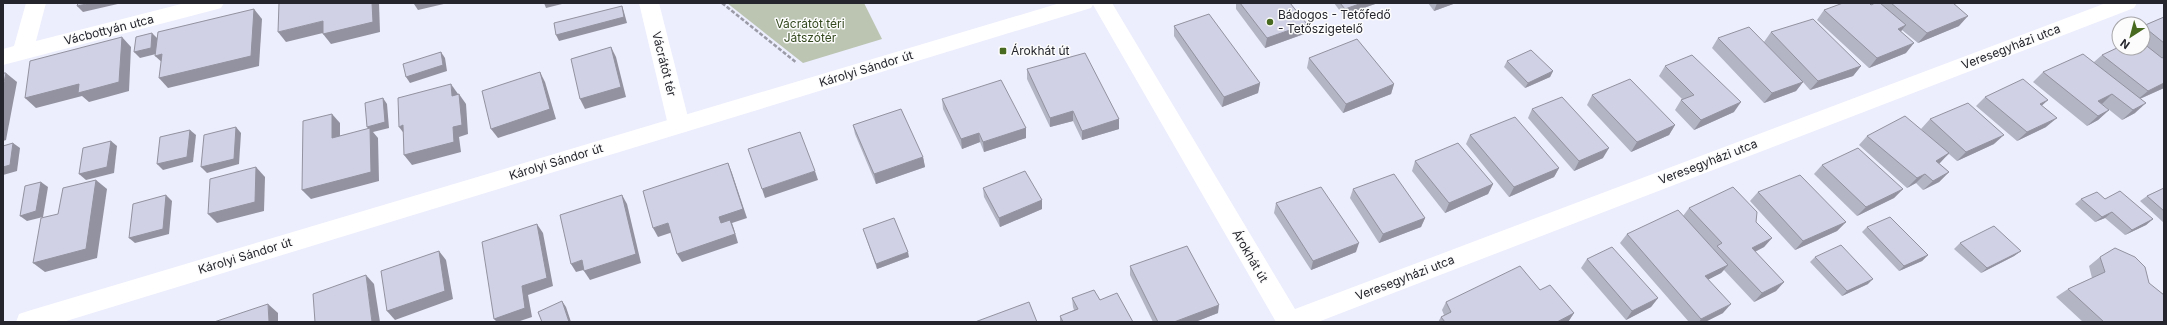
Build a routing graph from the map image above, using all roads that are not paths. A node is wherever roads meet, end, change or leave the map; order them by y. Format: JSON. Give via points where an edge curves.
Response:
{"nodes":[{"id":1,"x":36,"y":3,"type":"edge"},
{"id":2,"x":214,"y":3,"type":"edge"},
{"id":3,"x":649,"y":3,"type":"edge"},
{"id":4,"x":1084,"y":3,"type":"edge"},
{"id":5,"x":1102,"y":3,"type":"edge"},
{"id":6,"x":2127,"y":3,"type":"edge"},
{"id":7,"x":23,"y":52,"type":"junction"},
{"id":8,"x":3,"y":57,"type":"edge"},
{"id":9,"x":679,"y":125,"type":"junction"},
{"id":10,"x":28,"y":322,"type":"edge"},
{"id":11,"x":1289,"y":322,"type":"edge"}],
"edges":[{"from":1,"to":7,"type":"street"},
{"from":2,"to":7,"type":"street","name":"Vácbottyán utca"},
{"from":3,"to":9,"type":"street","name":"Vácrátót tér"},
{"from":4,"to":9,"type":"street","name":"Károlyi Sándor út"},
{"from":5,"to":11,"type":"street","name":"Árokhát út"},
{"from":6,"to":11,"type":"street","name":"Veresegyházi utca"},
{"from":7,"to":8,"type":"street","name":"Vácbottyán utca"},
{"from":9,"to":10,"type":"street","name":"Károlyi Sándor út"}]}
